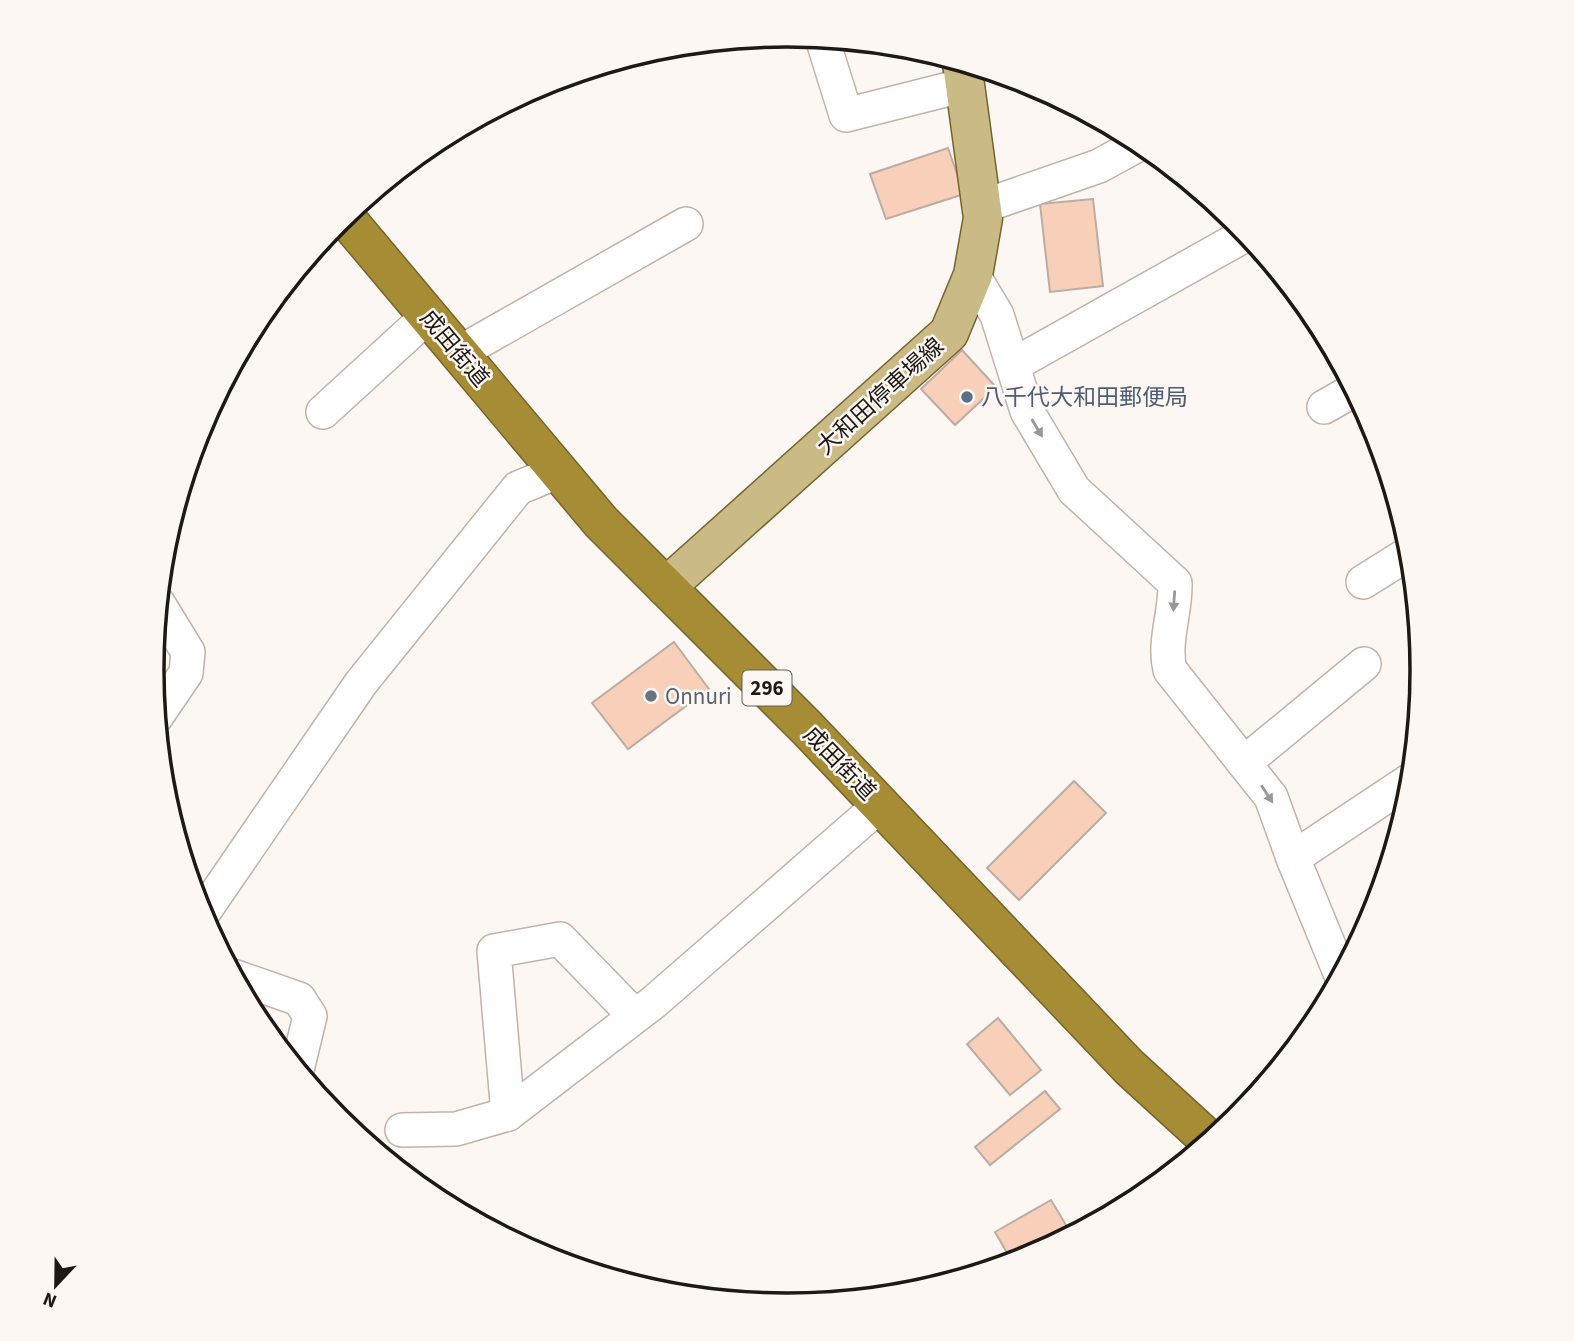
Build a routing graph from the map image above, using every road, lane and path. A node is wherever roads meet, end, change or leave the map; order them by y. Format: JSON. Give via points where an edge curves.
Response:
{"nodes":[{"id":1,"x":825,"y":49,"type":"edge"},
{"id":2,"x":964,"y":74,"type":"edge"},
{"id":3,"x":1129,"y":150,"type":"edge"},
{"id":4,"x":981,"y":207,"type":"junction"},
{"id":5,"x":686,"y":224,"type":"dead end"},
{"id":6,"x":351,"y":225,"type":"edge"},
{"id":7,"x":1237,"y":240,"type":"edge"},
{"id":8,"x":973,"y":275,"type":"junction"},
{"id":9,"x":428,"y":316,"type":"junction"},
{"id":10,"x":459,"y":353,"type":"junction"},
{"id":11,"x":1013,"y":365,"type":"junction"},
{"id":12,"x":1346,"y":395,"type":"edge"},
{"id":13,"x":1324,"y":407,"type":"dead end"},
{"id":14,"x":323,"y":412,"type":"dead end"},
{"id":15,"x":557,"y":472,"type":"junction"},
{"id":16,"x":1400,"y":559,"type":"edge"},
{"id":17,"x":1363,"y":582,"type":"dead end"},
{"id":18,"x":666,"y":587,"type":"junction"},
{"id":19,"x":166,"y":617,"type":"edge"},
{"id":20,"x":1364,"y":664,"type":"dead end"},
{"id":21,"x":165,"y":704,"type":"edge"},
{"id":22,"x":1244,"y":763,"type":"junction"},
{"id":23,"x":1399,"y":788,"type":"edge"},
{"id":24,"x":880,"y":805,"type":"junction"},
{"id":25,"x":1293,"y":858,"type":"junction"},
{"id":26,"x":209,"y":904,"type":"edge"},
{"id":27,"x":1336,"y":964,"type":"edge"},
{"id":28,"x":246,"y":981,"type":"edge"},
{"id":29,"x":635,"y":1016,"type":"junction"},
{"id":30,"x":300,"y":1058,"type":"edge"},
{"id":31,"x":508,"y":1114,"type":"junction"},
{"id":32,"x":402,"y":1130,"type":"dead end"},
{"id":33,"x":1203,"y":1134,"type":"edge"}],
"edges":[{"from":1,"to":2,"type":"street","via":[[846,115]]},
{"from":2,"to":4,"type":"main road","name":"大和田停車場線"},
{"from":3,"to":4,"type":"street","via":[[1100,166]]},
{"from":4,"to":8,"type":"main road","name":"大和田停車場線"},
{"from":5,"to":10,"type":"street"},
{"from":6,"to":9,"type":"highway","name":"成田街道","number":"296"},
{"from":7,"to":11,"type":"street"},
{"from":8,"to":11,"type":"street","via":[[997,314]]},
{"from":8,"to":18,"type":"main road","name":"大和田停車場線","via":[[949,333]]},
{"from":9,"to":10,"type":"highway","name":"成田街道","number":"296"},
{"from":9,"to":14,"type":"street"},
{"from":10,"to":15,"type":"highway","name":"成田街道","number":"296"},
{"from":11,"to":22,"type":"street","one_way":true,"via":[[1027,411],[1074,491],[1175,583],[1167,656],[1170,670]]},
{"from":12,"to":13,"type":"street"},
{"from":15,"to":18,"type":"highway","name":"成田街道","number":"296"},
{"from":15,"to":26,"type":"street","via":[[518,488],[361,683]]},
{"from":16,"to":17,"type":"street"},
{"from":18,"to":24,"type":"highway","name":"成田街道","number":"296"},
{"from":19,"to":21,"type":"street","via":[[188,652],[186,673]]},
{"from":20,"to":22,"type":"street"},
{"from":22,"to":25,"type":"street","one_way":true,"via":[[1271,797]]},
{"from":23,"to":25,"type":"street"},
{"from":24,"to":29,"type":"street"},
{"from":24,"to":33,"type":"highway","name":"成田街道","number":"296","via":[[1129,1067]]},
{"from":25,"to":27,"type":"street"},
{"from":28,"to":30,"type":"street","via":[[299,999],[310,1016]]},
{"from":29,"to":31,"type":"street"},
{"from":29,"to":31,"type":"street","via":[[560,939],[494,951]]},
{"from":31,"to":32,"type":"street","via":[[456,1129]]}]}
